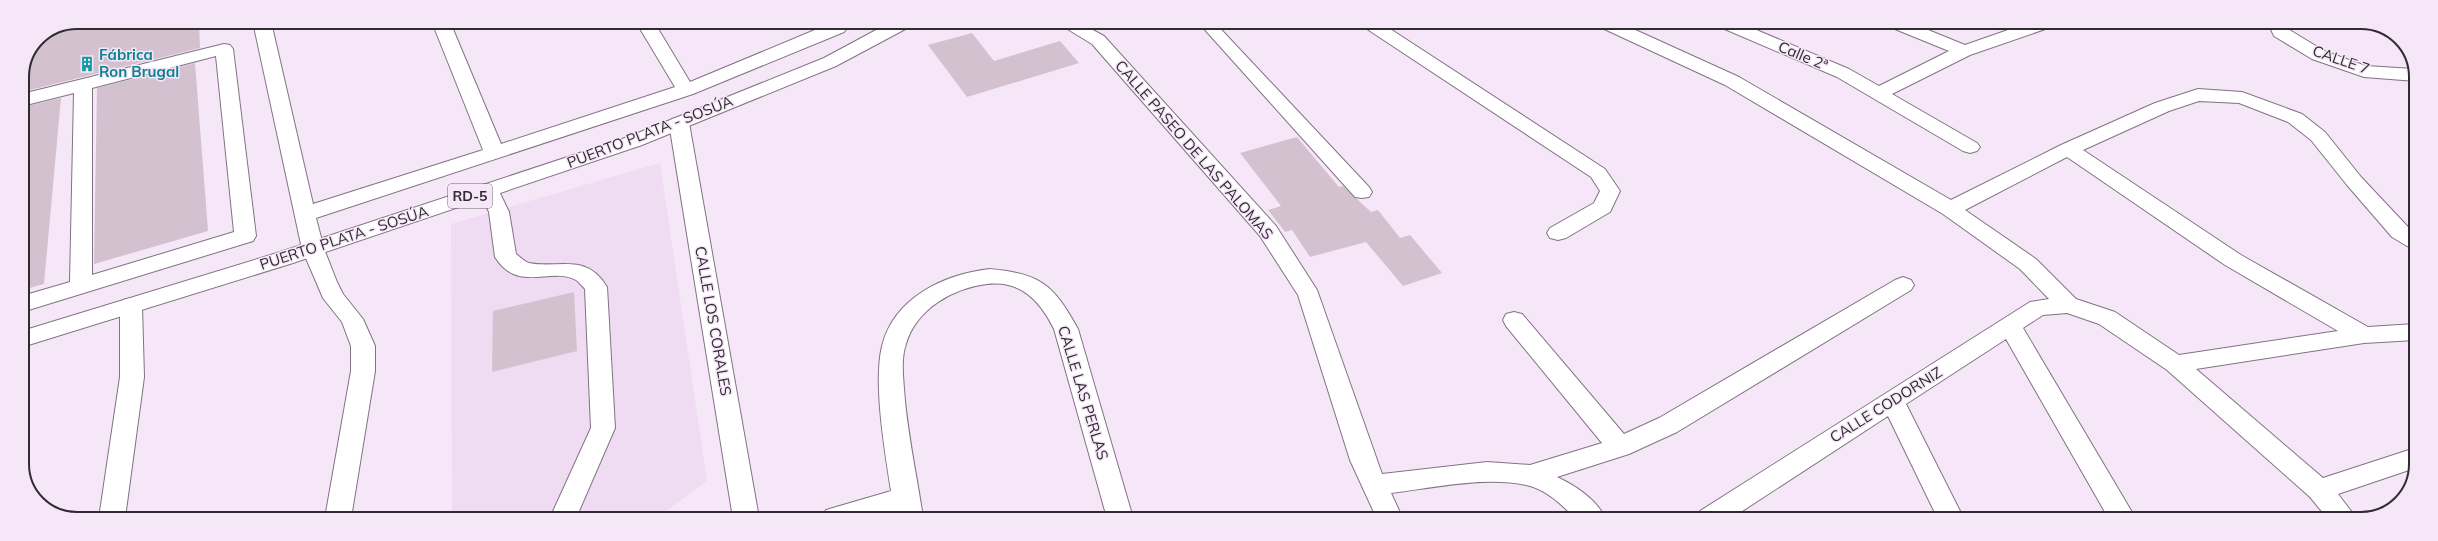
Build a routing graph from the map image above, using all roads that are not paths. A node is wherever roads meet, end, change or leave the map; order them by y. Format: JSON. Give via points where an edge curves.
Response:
{"nodes":[{"id":1,"x":264,"y":29,"type":"edge"},
{"id":2,"x":445,"y":29,"type":"edge"},
{"id":3,"x":649,"y":29,"type":"edge"},
{"id":4,"x":827,"y":29,"type":"edge"},
{"id":5,"x":842,"y":29,"type":"edge"},
{"id":6,"x":892,"y":29,"type":"edge"},
{"id":7,"x":1077,"y":29,"type":"edge"},
{"id":8,"x":1212,"y":29,"type":"edge"},
{"id":9,"x":1379,"y":29,"type":"edge"},
{"id":10,"x":1619,"y":29,"type":"edge"},
{"id":11,"x":1740,"y":29,"type":"edge"},
{"id":12,"x":1911,"y":29,"type":"edge"},
{"id":13,"x":2028,"y":29,"type":"edge"},
{"id":14,"x":2279,"y":29,"type":"edge"},
{"id":15,"x":854,"y":49,"type":"junction"},
{"id":16,"x":1964,"y":51,"type":"junction"},
{"id":17,"x":2409,"y":74,"type":"edge"},
{"id":18,"x":83,"y":85,"type":"junction"},
{"id":19,"x":686,"y":90,"type":"junction"},
{"id":20,"x":1879,"y":93,"type":"junction"},
{"id":21,"x":29,"y":98,"type":"edge"},
{"id":22,"x":679,"y":123,"type":"junction"},
{"id":23,"x":1970,"y":147,"type":"dead end"},
{"id":24,"x":2068,"y":149,"type":"junction"},
{"id":25,"x":495,"y":154,"type":"junction"},
{"id":26,"x":489,"y":190,"type":"junction"},
{"id":27,"x":1362,"y":192,"type":"dead end"},
{"id":28,"x":1950,"y":209,"type":"junction"},
{"id":29,"x":306,"y":214,"type":"junction"},
{"id":30,"x":1558,"y":233,"type":"dead end"},
{"id":31,"x":2409,"y":237,"type":"edge"},
{"id":32,"x":313,"y":249,"type":"junction"},
{"id":33,"x":1903,"y":285,"type":"dead end"},
{"id":34,"x":81,"y":286,"type":"junction"},
{"id":35,"x":29,"y":302,"type":"edge"},
{"id":36,"x":2068,"y":305,"type":"junction"},
{"id":37,"x":131,"y":306,"type":"junction"},
{"id":38,"x":1514,"y":320,"type":"dead end"},
{"id":39,"x":2010,"y":327,"type":"junction"},
{"id":40,"x":2409,"y":332,"type":"edge"},
{"id":41,"x":2364,"y":335,"type":"junction"},
{"id":42,"x":29,"y":337,"type":"edge"},
{"id":43,"x":2175,"y":364,"type":"junction"},
{"id":44,"x":1892,"y":400,"type":"junction"},
{"id":45,"x":1620,"y":447,"type":"junction"},
{"id":46,"x":2409,"y":460,"type":"edge"},
{"id":47,"x":1530,"y":475,"type":"junction"},
{"id":48,"x":1374,"y":485,"type":"junction"},
{"id":49,"x":2319,"y":490,"type":"junction"},
{"id":50,"x":907,"y":508,"type":"edge"},
{"id":51,"x":113,"y":512,"type":"edge"},
{"id":52,"x":339,"y":512,"type":"edge"},
{"id":53,"x":566,"y":512,"type":"edge"},
{"id":54,"x":745,"y":512,"type":"edge"},
{"id":55,"x":878,"y":512,"type":"edge"},
{"id":56,"x":1118,"y":512,"type":"edge"},
{"id":57,"x":1387,"y":512,"type":"edge"},
{"id":58,"x":1586,"y":512,"type":"edge"},
{"id":59,"x":1720,"y":512,"type":"edge"},
{"id":60,"x":1948,"y":512,"type":"edge"},
{"id":61,"x":2119,"y":512,"type":"edge"},
{"id":62,"x":2338,"y":512,"type":"edge"}],
"edges":[{"from":1,"to":29,"type":"street"},
{"from":2,"to":25,"type":"street"},
{"from":3,"to":19,"type":"street"},
{"from":4,"to":19,"type":"street"},
{"from":5,"to":15,"type":"street"},
{"from":6,"to":15,"type":"street","name":"PUERTO PLATA - SOSÚA","number":"RD-5"},
{"from":7,"to":48,"type":"street","name":"CALLE PASEO DE LAS PALOMAS","via":[[1098,40],[1268,231],[1309,295],[1363,460]]},
{"from":8,"to":27,"type":"street"},
{"from":9,"to":30,"type":"street","via":[[1598,173],[1610,192],[1603,207]]},
{"from":10,"to":28,"type":"street","via":[[1732,81]]},
{"from":11,"to":20,"type":"street","name":"Calle 2ª","via":[[1843,73]]},
{"from":12,"to":16,"type":"street"},
{"from":13,"to":16,"type":"street"},
{"from":14,"to":17,"type":"street","name":"CALLE 7","via":[[2318,55],[2364,71]]},
{"from":15,"to":22,"type":"street","name":"PUERTO PLATA - SOSÚA","number":"RD-5","via":[[830,62]]},
{"from":16,"to":20,"type":"street"},
{"from":18,"to":21,"type":"street"},
{"from":18,"to":34,"type":"street"},
{"from":18,"to":34,"type":"street","via":[[224,49],[246,236]]},
{"from":19,"to":25,"type":"street"},
{"from":20,"to":23,"type":"street","name":"Calle 2ª"},
{"from":22,"to":26,"type":"street","name":"PUERTO PLATA - SOSÚA","number":"RD-5","via":[[635,141]]},
{"from":22,"to":54,"type":"street","name":"CALLE LOS CORALES"},
{"from":24,"to":28,"type":"street"},
{"from":24,"to":31,"type":"street","via":[[2162,107],[2198,95],[2242,98],[2294,118],[2318,136],[2354,181],[2400,232]]},
{"from":24,"to":41,"type":"street","via":[[2233,260]]},
{"from":25,"to":29,"type":"street"},
{"from":26,"to":32,"type":"street","name":"PUERTO PLATA - SOSÚA","number":"RD-5"},
{"from":26,"to":53,"type":"street","via":[[499,212],[506,257],[523,270],[567,270],[584,275],[596,287],[603,428]]},
{"from":28,"to":36,"type":"street","via":[[2028,264]]},
{"from":29,"to":32,"type":"street"},
{"from":32,"to":37,"type":"street","name":"PUERTO PLATA - SOSÚA","number":"RD-5"},
{"from":32,"to":52,"type":"street","via":[[334,298],[352,319],[363,346],[363,371]]},
{"from":33,"to":45,"type":"street","via":[[1668,425]]},
{"from":34,"to":35,"type":"street"},
{"from":36,"to":39,"type":"street","name":"CALLE CODORNIZ","via":[[2038,308]]},
{"from":36,"to":43,"type":"street","via":[[2106,318]]},
{"from":37,"to":42,"type":"street","name":"PUERTO PLATA - SOSÚA","number":"RD-5"},
{"from":37,"to":51,"type":"street","via":[[132,377]]},
{"from":38,"to":45,"type":"street"},
{"from":39,"to":44,"type":"street","name":"CALLE CODORNIZ"},
{"from":39,"to":61,"type":"street"},
{"from":40,"to":41,"type":"street"},
{"from":41,"to":43,"type":"street"},
{"from":43,"to":49,"type":"street"},
{"from":44,"to":59,"type":"street","name":"CALLE CODORNIZ"},
{"from":44,"to":60,"type":"street"},
{"from":45,"to":47,"type":"street"},
{"from":46,"to":49,"type":"street"},
{"from":47,"to":48,"type":"street","via":[[1487,472]]},
{"from":47,"to":58,"type":"street","via":[[1567,493]]},
{"from":48,"to":57,"type":"street","name":"CALLE PASEO DE LAS PALOMAS"},
{"from":49,"to":62,"type":"street"},
{"from":50,"to":55,"type":"street"},
{"from":50,"to":56,"type":"street","name":"CALLE LAS PERLAS","via":[[891,374],[893,345],[906,318],[930,294],[966,278],[1000,277],[1032,285],[1052,304],[1066,329]]}]}
